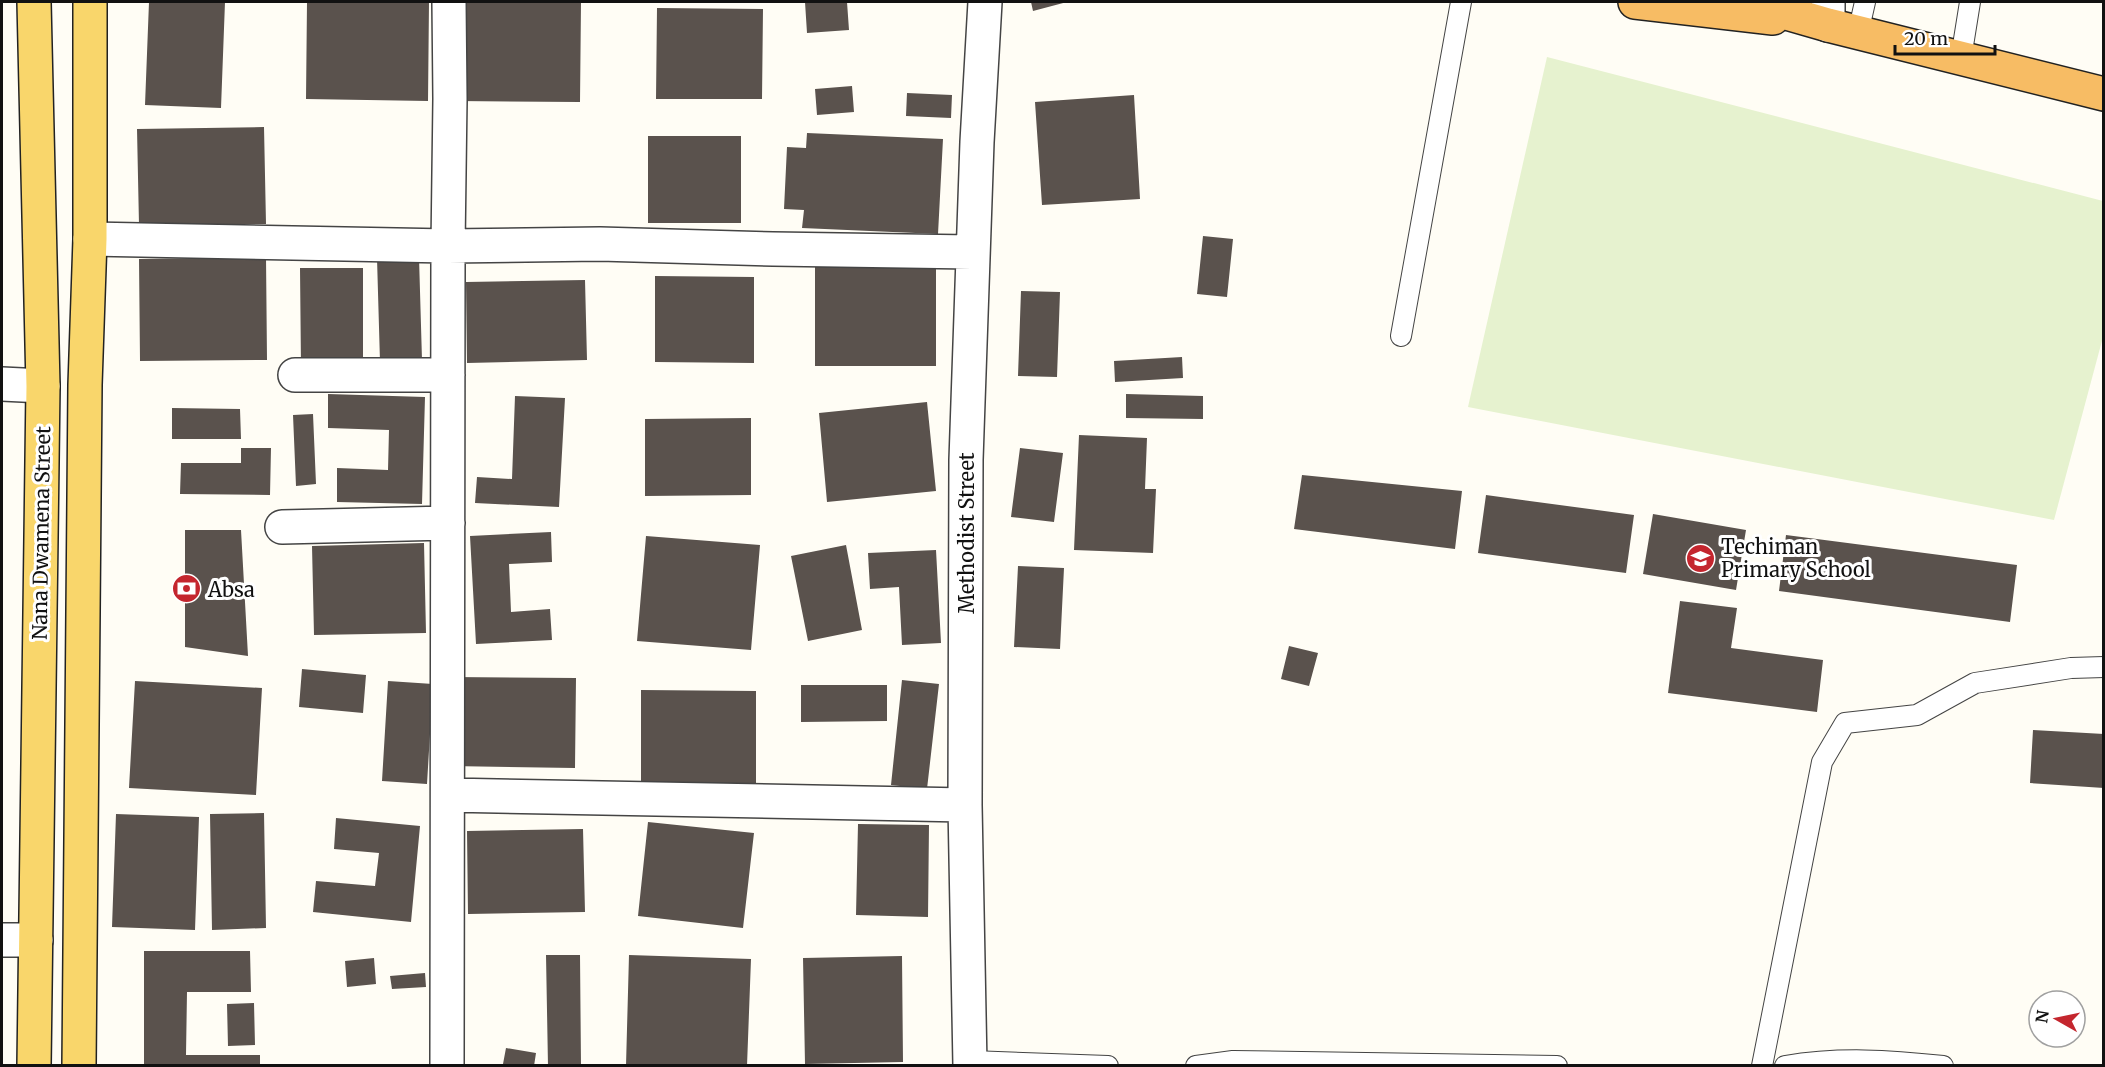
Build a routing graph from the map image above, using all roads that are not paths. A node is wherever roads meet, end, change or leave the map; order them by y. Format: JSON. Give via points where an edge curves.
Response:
{"nodes":[{"id":1,"x":34,"y":2,"type":"edge"},
{"id":2,"x":90,"y":2,"type":"edge"},
{"id":3,"x":448,"y":2,"type":"edge"},
{"id":4,"x":985,"y":2,"type":"edge"},
{"id":5,"x":1461,"y":2,"type":"edge"},
{"id":6,"x":1635,"y":2,"type":"edge"},
{"id":7,"x":1748,"y":2,"type":"edge"},
{"id":8,"x":1970,"y":2,"type":"edge"},
{"id":9,"x":1845,"y":15,"type":"edge"},
{"id":10,"x":1960,"y":58,"type":"junction"},
{"id":11,"x":2103,"y":94,"type":"edge"},
{"id":12,"x":90,"y":239,"type":"junction"},
{"id":13,"x":448,"y":246,"type":"junction"},
{"id":14,"x":972,"y":252,"type":"junction"},
{"id":15,"x":1401,"y":336,"type":"dead end"},
{"id":16,"x":295,"y":375,"type":"dead end"},
{"id":17,"x":448,"y":375,"type":"junction"},
{"id":18,"x":2,"y":384,"type":"edge"},
{"id":19,"x":43,"y":386,"type":"junction"},
{"id":20,"x":448,"y":523,"type":"junction"},
{"id":21,"x":282,"y":527,"type":"dead end"},
{"id":22,"x":2103,"y":667,"type":"edge"},
{"id":23,"x":448,"y":795,"type":"junction"},
{"id":24,"x":965,"y":805,"type":"junction"},
{"id":25,"x":2,"y":940,"type":"edge"},
{"id":26,"x":36,"y":940,"type":"junction"},
{"id":27,"x":970,"y":1063,"type":"edge"},
{"id":28,"x":34,"y":1065,"type":"edge"},
{"id":29,"x":79,"y":1065,"type":"edge"},
{"id":30,"x":447,"y":1065,"type":"edge"},
{"id":31,"x":1108,"y":1065,"type":"edge"},
{"id":32,"x":1196,"y":1065,"type":"edge"},
{"id":33,"x":1557,"y":1065,"type":"edge"},
{"id":34,"x":1762,"y":1065,"type":"edge"},
{"id":35,"x":1785,"y":1065,"type":"edge"},
{"id":36,"x":1943,"y":1065,"type":"edge"}],
"edges":[{"from":1,"to":19,"type":"main road","name":"Nana Dwamena Street"},
{"from":2,"to":12,"type":"main road","name":"Nana Dwamena Street"},
{"from":3,"to":13,"type":"street"},
{"from":4,"to":14,"type":"street","name":"Methodist Street"},
{"from":5,"to":15,"type":"lane"},
{"from":6,"to":9,"type":"highway"},
{"from":7,"to":9,"type":"highway"},
{"from":8,"to":10,"type":"lane"},
{"from":9,"to":10,"type":"highway"},
{"from":10,"to":11,"type":"highway"},
{"from":12,"to":13,"type":"street"},
{"from":12,"to":29,"type":"main road","name":"Nana Dwamena Street","via":[[84,385]]},
{"from":13,"to":14,"type":"street","via":[[600,244]]},
{"from":13,"to":17,"type":"street"},
{"from":14,"to":24,"type":"street","name":"Methodist Street","via":[[966,460]]},
{"from":16,"to":17,"type":"street"},
{"from":17,"to":20,"type":"street"},
{"from":18,"to":19,"type":"street"},
{"from":19,"to":26,"type":"main road","name":"Nana Dwamena Street"},
{"from":20,"to":21,"type":"street"},
{"from":20,"to":23,"type":"street"},
{"from":22,"to":34,"type":"lane","via":[[1975,683],[1917,715],[1845,723],[1822,762]]},
{"from":23,"to":24,"type":"street"},
{"from":23,"to":30,"type":"street"},
{"from":24,"to":27,"type":"street","name":"Methodist Street"},
{"from":25,"to":26,"type":"street"},
{"from":26,"to":28,"type":"main road","name":"Nana Dwamena Street"},
{"from":27,"to":31,"type":"lane"},
{"from":32,"to":33,"type":"lane","via":[[1233,1061]]},
{"from":35,"to":36,"type":"lane","via":[[1891,1060]]}]}
